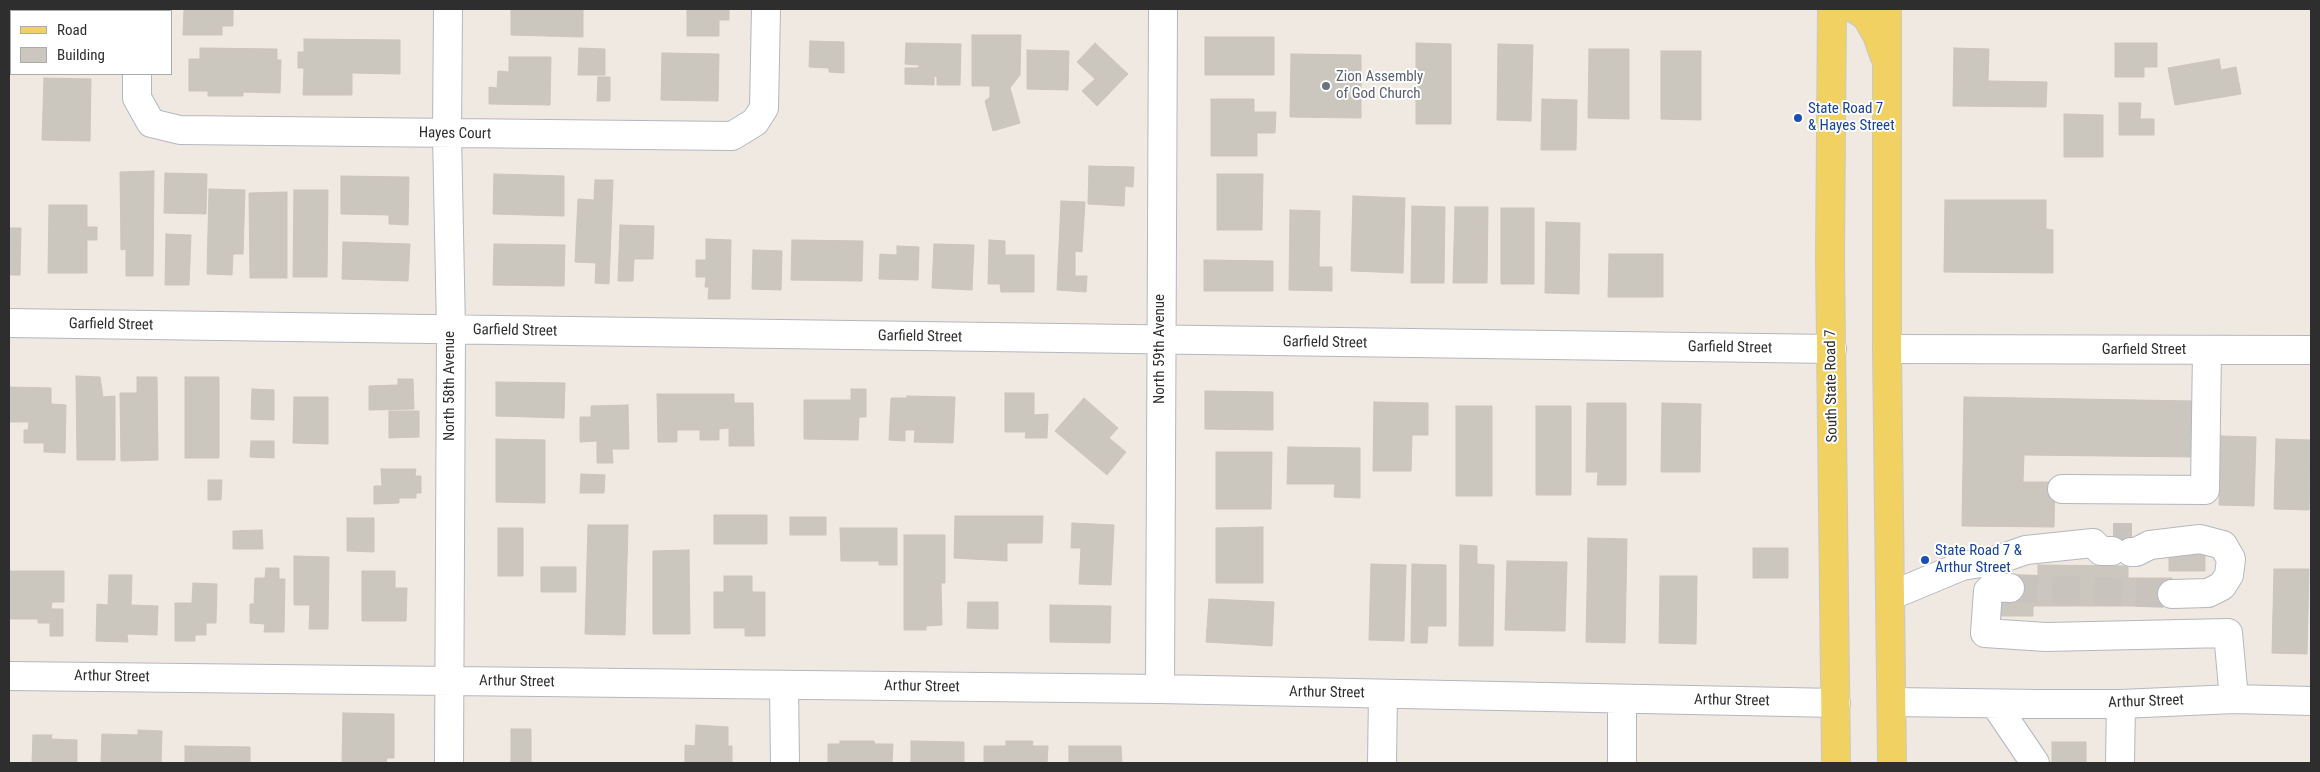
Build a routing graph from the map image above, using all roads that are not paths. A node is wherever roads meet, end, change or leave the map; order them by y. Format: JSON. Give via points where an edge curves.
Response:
{"nodes":[{"id":1,"x":448,"y":9,"type":"edge"},
{"id":2,"x":766,"y":9,"type":"edge"},
{"id":3,"x":1162,"y":9,"type":"edge"},
{"id":4,"x":1832,"y":9,"type":"edge"},
{"id":5,"x":1855,"y":9,"type":"edge"},
{"id":6,"x":1887,"y":9,"type":"edge"},
{"id":7,"x":1887,"y":63,"type":"junction"},
{"id":8,"x":137,"y":75,"type":"edge"},
{"id":9,"x":447,"y":134,"type":"junction"},
{"id":10,"x":9,"y":323,"type":"edge"},
{"id":11,"x":451,"y":330,"type":"junction"},
{"id":12,"x":1160,"y":340,"type":"junction"},
{"id":13,"x":1887,"y":349,"type":"junction"},
{"id":14,"x":1832,"y":350,"type":"junction"},
{"id":15,"x":2207,"y":350,"type":"junction"},
{"id":16,"x":2311,"y":350,"type":"edge"},
{"id":17,"x":2062,"y":489,"type":"dead end"},
{"id":18,"x":2010,"y":588,"type":"tunnel mouth"},
{"id":19,"x":2172,"y":594,"type":"tunnel mouth"},
{"id":20,"x":1890,"y":596,"type":"junction"},
{"id":21,"x":9,"y":676,"type":"edge"},
{"id":22,"x":449,"y":681,"type":"junction"},
{"id":23,"x":784,"y":685,"type":"junction"},
{"id":24,"x":1160,"y":689,"type":"junction"},
{"id":25,"x":1383,"y":694,"type":"junction"},
{"id":26,"x":2234,"y":698,"type":"junction"},
{"id":27,"x":1622,"y":699,"type":"junction"},
{"id":28,"x":2311,"y":701,"type":"edge"},
{"id":29,"x":1836,"y":702,"type":"junction"},
{"id":30,"x":1892,"y":702,"type":"junction"},
{"id":31,"x":1995,"y":704,"type":"junction"},
{"id":32,"x":2121,"y":704,"type":"junction"},
{"id":33,"x":449,"y":763,"type":"edge"},
{"id":34,"x":785,"y":763,"type":"edge"},
{"id":35,"x":1382,"y":763,"type":"edge"},
{"id":36,"x":1622,"y":763,"type":"edge"},
{"id":37,"x":1836,"y":763,"type":"edge"},
{"id":38,"x":1892,"y":763,"type":"edge"},
{"id":39,"x":2035,"y":763,"type":"edge"},
{"id":40,"x":2120,"y":763,"type":"edge"}],
"edges":[{"from":1,"to":9,"type":"street","name":"North 58th Avenue"},
{"from":2,"to":9,"type":"street","name":"Hayes Court","via":[[764,108],[755,122],[732,136]]},
{"from":3,"to":12,"type":"street","name":"North 59th Avenue"},
{"from":4,"to":14,"type":"main road","name":"South State Road 7"},
{"from":5,"to":7,"type":"main road","via":[[1866,16]]},
{"from":6,"to":7,"type":"main road"},
{"from":7,"to":13,"type":"main road"},
{"from":8,"to":9,"type":"street","name":"Hayes Court","via":[[137,98],[151,123],[180,130]]},
{"from":9,"to":11,"type":"street","name":"North 58th Avenue"},
{"from":10,"to":11,"type":"street","name":"Garfield Street"},
{"from":11,"to":12,"type":"street","name":"Garfield Street"},
{"from":11,"to":22,"type":"street","name":"North 58th Avenue"},
{"from":12,"to":14,"type":"street","name":"Garfield Street"},
{"from":12,"to":24,"type":"street","name":"North 59th Avenue"},
{"from":13,"to":15,"type":"street","name":"Garfield Street"},
{"from":13,"to":20,"type":"main road"},
{"from":14,"to":29,"type":"main road","name":"South State Road 7"},
{"from":15,"to":16,"type":"street","name":"Garfield Street"},
{"from":15,"to":17,"type":"street","via":[[2204,490]]},
{"from":18,"to":26,"type":"street","via":[[1992,587],[1988,591],[1985,634],[2046,637],[2228,633]]},
{"from":19,"to":20,"type":"street","via":[[2208,593],[2222,586],[2229,575],[2231,559],[2223,545],[2200,539],[2026,550],[1994,561],[1962,566]]},
{"from":20,"to":30,"type":"main road"},
{"from":21,"to":22,"type":"street","name":"Arthur Street"},
{"from":22,"to":23,"type":"street","name":"Arthur Street"},
{"from":22,"to":33,"type":"street","name":"North 58th Avenue"},
{"from":23,"to":24,"type":"street","name":"Arthur Street"},
{"from":23,"to":34,"type":"street"},
{"from":24,"to":25,"type":"street","name":"Arthur Street"},
{"from":25,"to":27,"type":"street","name":"Arthur Street"},
{"from":25,"to":35,"type":"street"},
{"from":26,"to":28,"type":"street","name":"Arthur Street"},
{"from":26,"to":32,"type":"street","name":"Arthur Street"},
{"from":27,"to":29,"type":"street","name":"Arthur Street"},
{"from":27,"to":36,"type":"street"},
{"from":29,"to":37,"type":"main road","name":"South State Road 7"},
{"from":30,"to":31,"type":"street","name":"Arthur Street"},
{"from":30,"to":38,"type":"main road"},
{"from":31,"to":32,"type":"street","name":"Arthur Street"},
{"from":31,"to":39,"type":"street"},
{"from":32,"to":40,"type":"street"}]}
